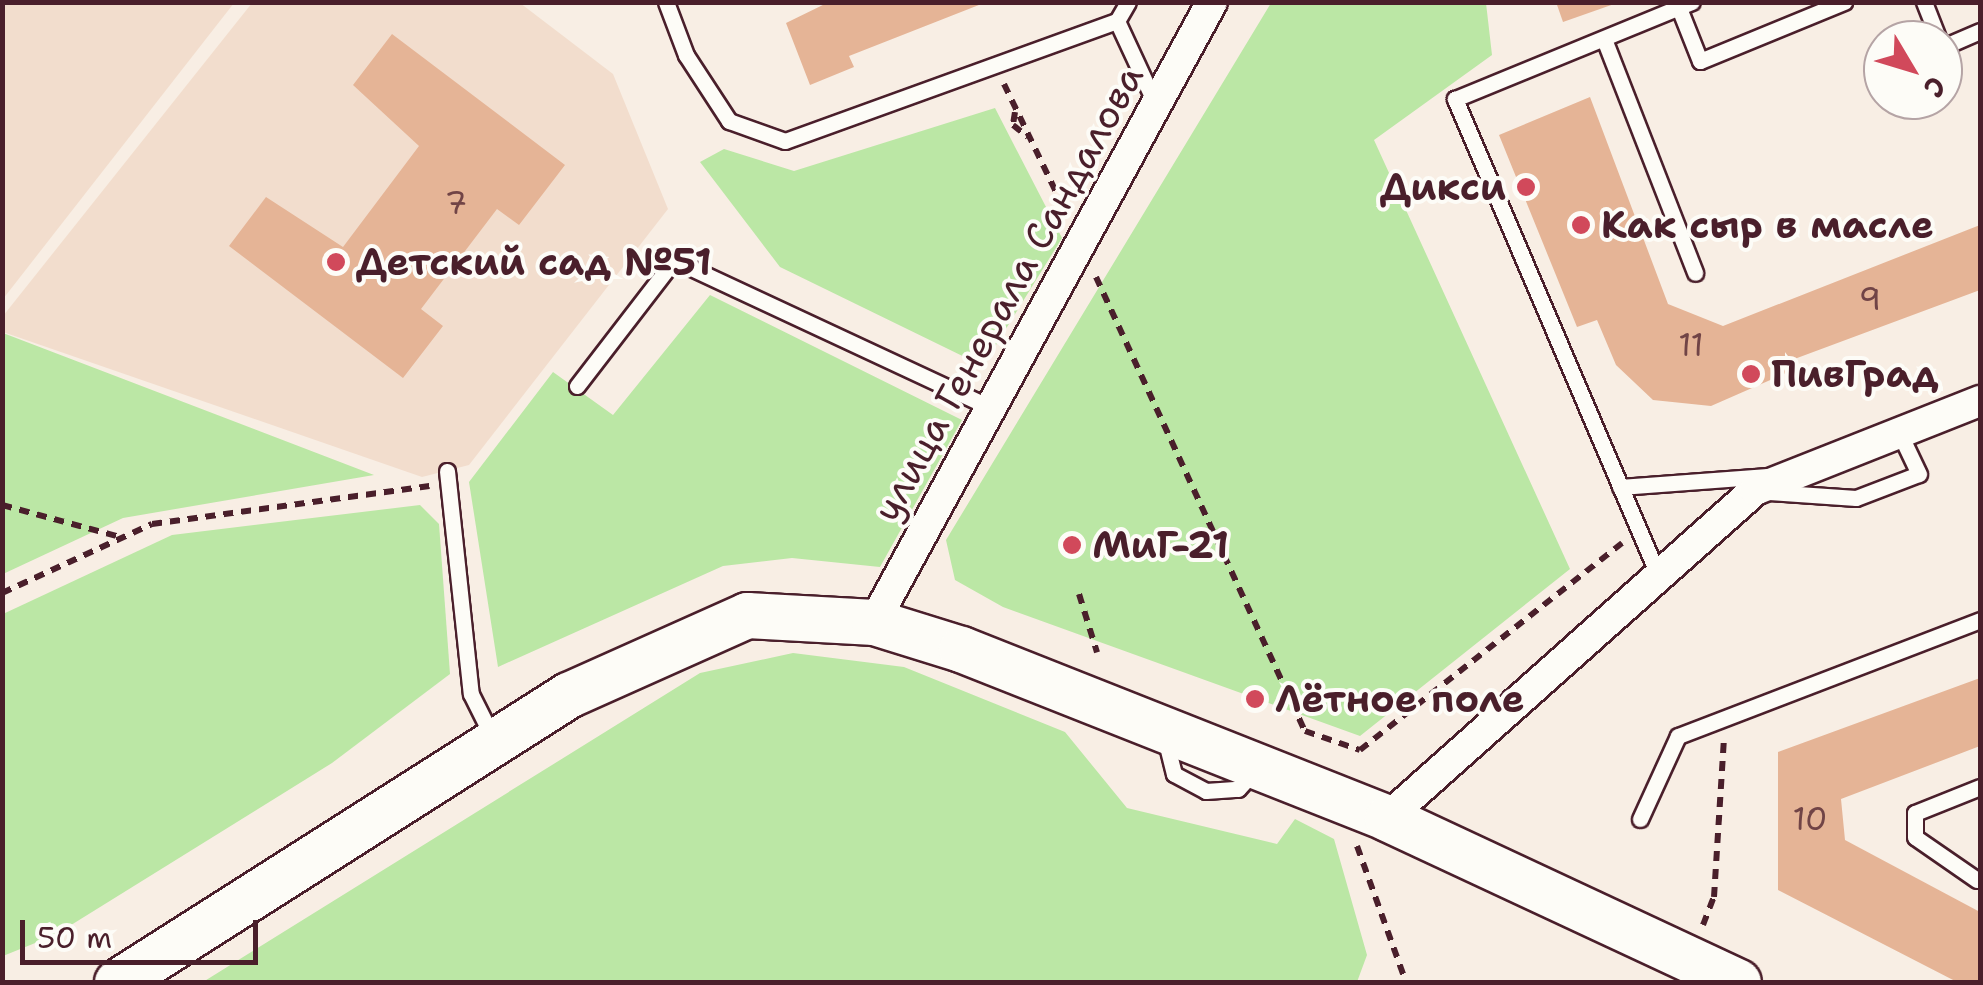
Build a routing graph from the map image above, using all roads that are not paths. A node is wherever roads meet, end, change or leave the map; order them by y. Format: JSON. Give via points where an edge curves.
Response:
{"nodes":[{"id":1,"x":666,"y":2,"type":"edge"},
{"id":2,"x":1128,"y":2,"type":"edge"},
{"id":3,"x":1212,"y":2,"type":"edge"},
{"id":4,"x":1844,"y":2,"type":"edge"},
{"id":5,"x":1685,"y":5,"type":"edge"},
{"id":6,"x":1117,"y":21,"type":"junction"},
{"id":7,"x":1604,"y":39,"type":"junction"},
{"id":8,"x":1156,"y":105,"type":"junction"},
{"id":9,"x":1695,"y":273,"type":"dead end"},
{"id":10,"x":577,"y":386,"type":"dead end"},
{"id":11,"x":1980,"y":402,"type":"edge"},
{"id":12,"x":990,"y":408,"type":"junction"},
{"id":13,"x":1900,"y":434,"type":"junction"},
{"id":14,"x":1797,"y":474,"type":"junction"},
{"id":15,"x":447,"y":476,"type":"road end"},
{"id":16,"x":1620,"y":487,"type":"junction"},
{"id":17,"x":1755,"y":490,"type":"junction"},
{"id":18,"x":1660,"y":576,"type":"junction"},
{"id":19,"x":1980,"y":620,"type":"edge"},
{"id":20,"x":874,"y":622,"type":"junction"},
{"id":21,"x":494,"y":738,"type":"junction"},
{"id":22,"x":1980,"y":787,"type":"edge"},
{"id":23,"x":1387,"y":818,"type":"junction"},
{"id":24,"x":1640,"y":818,"type":"dead end"},
{"id":25,"x":1980,"y":880,"type":"edge"},
{"id":26,"x":116,"y":982,"type":"edge"},
{"id":27,"x":1738,"y":982,"type":"edge"}],
"edges":[{"from":1,"to":6,"type":"lane","via":[[686,55],[729,120],[785,141]]},
{"from":2,"to":6,"type":"lane"},
{"from":3,"to":8,"type":"street","name":"улица Генерала Сандалова"},
{"from":4,"to":5,"type":"lane","via":[[1700,62]]},
{"from":5,"to":7,"type":"lane"},
{"from":6,"to":8,"type":"lane"},
{"from":7,"to":9,"type":"lane"},
{"from":7,"to":16,"type":"lane","via":[[1454,99]]},
{"from":8,"to":12,"type":"street","name":"улица Генерала Сандалова"},
{"from":10,"to":12,"type":"lane","via":[[674,260]]},
{"from":11,"to":13,"type":"street"},
{"from":12,"to":20,"type":"street","name":"улица Генерала Сандалова"},
{"from":13,"to":14,"type":"street"},
{"from":13,"to":17,"type":"lane","via":[[1919,474],[1872,492],[1816,498]]},
{"from":14,"to":16,"type":"lane"},
{"from":14,"to":17,"type":"street"},
{"from":15,"to":21,"type":"lane","via":[[471,694]]},
{"from":16,"to":18,"type":"lane"},
{"from":17,"to":18,"type":"street"},
{"from":18,"to":23,"type":"street"},
{"from":19,"to":24,"type":"lane","via":[[1678,736]]},
{"from":20,"to":21,"type":"street","via":[[747,615],[654,651]]},
{"from":20,"to":23,"type":"street"},
{"from":21,"to":26,"type":"street"},
{"from":22,"to":25,"type":"lane","via":[[1915,813],[1915,837]]},
{"from":23,"to":27,"type":"street"}]}
